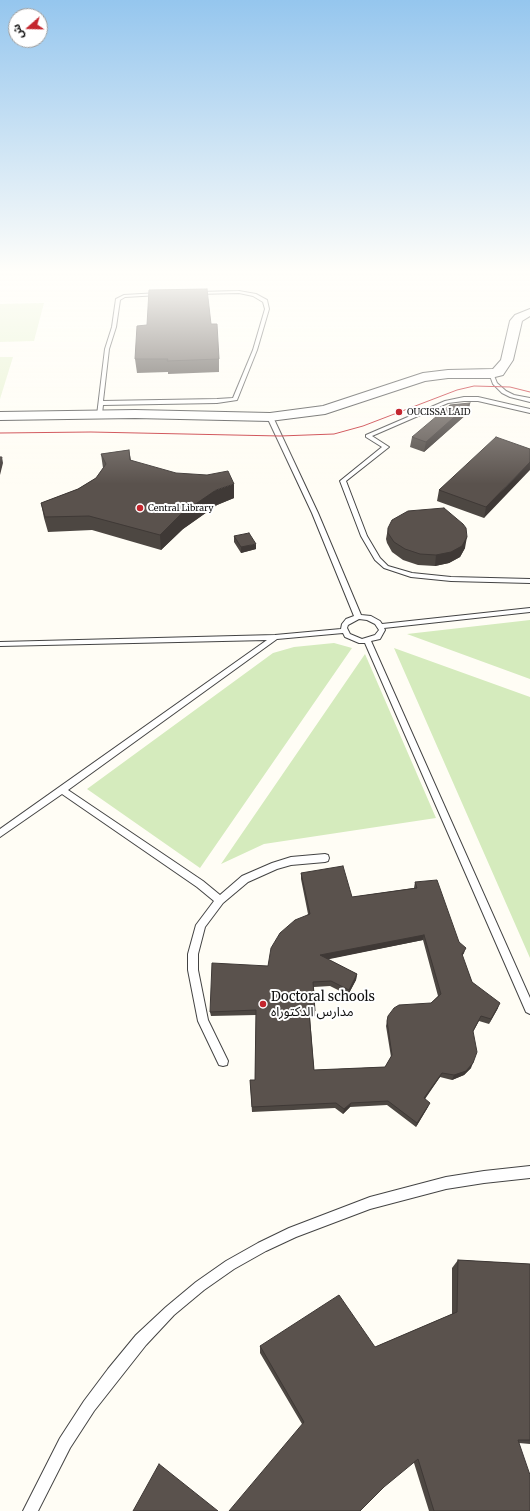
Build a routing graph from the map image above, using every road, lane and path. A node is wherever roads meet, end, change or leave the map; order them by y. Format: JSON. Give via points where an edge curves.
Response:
{"nodes":[{"id":1,"x":109,"y":343,"type":"edge"},
{"id":2,"x":257,"y":343,"type":"edge"},
{"id":3,"x":511,"y":343,"type":"edge"},
{"id":4,"x":491,"y":374,"type":"junction"},
{"id":5,"x":530,"y":400,"type":"edge"},
{"id":6,"x":100,"y":408,"type":"junction"},
{"id":7,"x":530,"y":411,"type":"edge"},
{"id":8,"x":0,"y":416,"type":"edge"},
{"id":9,"x":279,"y":421,"type":"junction"},
{"id":10,"x":0,"y":426,"type":"edge"},
{"id":11,"x":530,"y":581,"type":"edge"},
{"id":12,"x":530,"y":610,"type":"edge"},
{"id":13,"x":358,"y":617,"type":"junction"},
{"id":14,"x":381,"y":626,"type":"junction"},
{"id":15,"x":345,"y":631,"type":"junction"},
{"id":16,"x":275,"y":636,"type":"junction"},
{"id":17,"x":368,"y":641,"type":"junction"},
{"id":18,"x":0,"y":644,"type":"edge"},
{"id":19,"x":62,"y":790,"type":"junction"},
{"id":20,"x":0,"y":834,"type":"edge"},
{"id":21,"x":325,"y":858,"type":"dead end"},
{"id":22,"x":220,"y":900,"type":"junction"},
{"id":23,"x":530,"y":1009,"type":"edge"},
{"id":24,"x":223,"y":1061,"type":"dead end"},
{"id":25,"x":530,"y":1172,"type":"edge"},
{"id":26,"x":30,"y":1511,"type":"edge"}],
"edges":[{"from":1,"to":6,"type":"lane"},
{"from":2,"to":6,"type":"lane","via":[[234,399]]},
{"from":3,"to":4,"type":"street","via":[[507,360],[498,372]]},
{"from":4,"to":5,"type":"lane","via":[[504,392]]},
{"from":4,"to":9,"type":"street","via":[[465,373],[317,423]]},
{"from":6,"to":8,"type":"street"},
{"from":6,"to":9,"type":"street"},
{"from":7,"to":11,"type":"lane","via":[[478,399],[447,402],[368,436],[386,447],[343,481],[364,536],[377,559],[386,567],[411,575],[451,579]]},
{"from":9,"to":10,"type":"street"},
{"from":9,"to":13,"type":"lane","via":[[280,436]]},
{"from":12,"to":14,"type":"lane"},
{"from":13,"to":14,"type":"lane","via":[[369,618]]},
{"from":13,"to":15,"type":"lane","via":[[348,621]]},
{"from":14,"to":17,"type":"lane","via":[[382,630],[378,637]]},
{"from":15,"to":16,"type":"lane"},
{"from":15,"to":17,"type":"lane","via":[[351,638]]},
{"from":16,"to":18,"type":"lane"},
{"from":16,"to":19,"type":"lane"},
{"from":17,"to":23,"type":"lane"},
{"from":19,"to":20,"type":"lane"},
{"from":19,"to":22,"type":"lane"},
{"from":21,"to":22,"type":"lane","via":[[292,861],[260,872],[245,879]]},
{"from":22,"to":24,"type":"lane","via":[[201,925],[194,947],[193,970],[203,1021]]},
{"from":25,"to":26,"type":"lane","via":[[484,1176],[446,1183],[370,1203],[294,1232],[230,1265],[170,1312],[141,1340],[113,1374],[65,1443]]}]}
